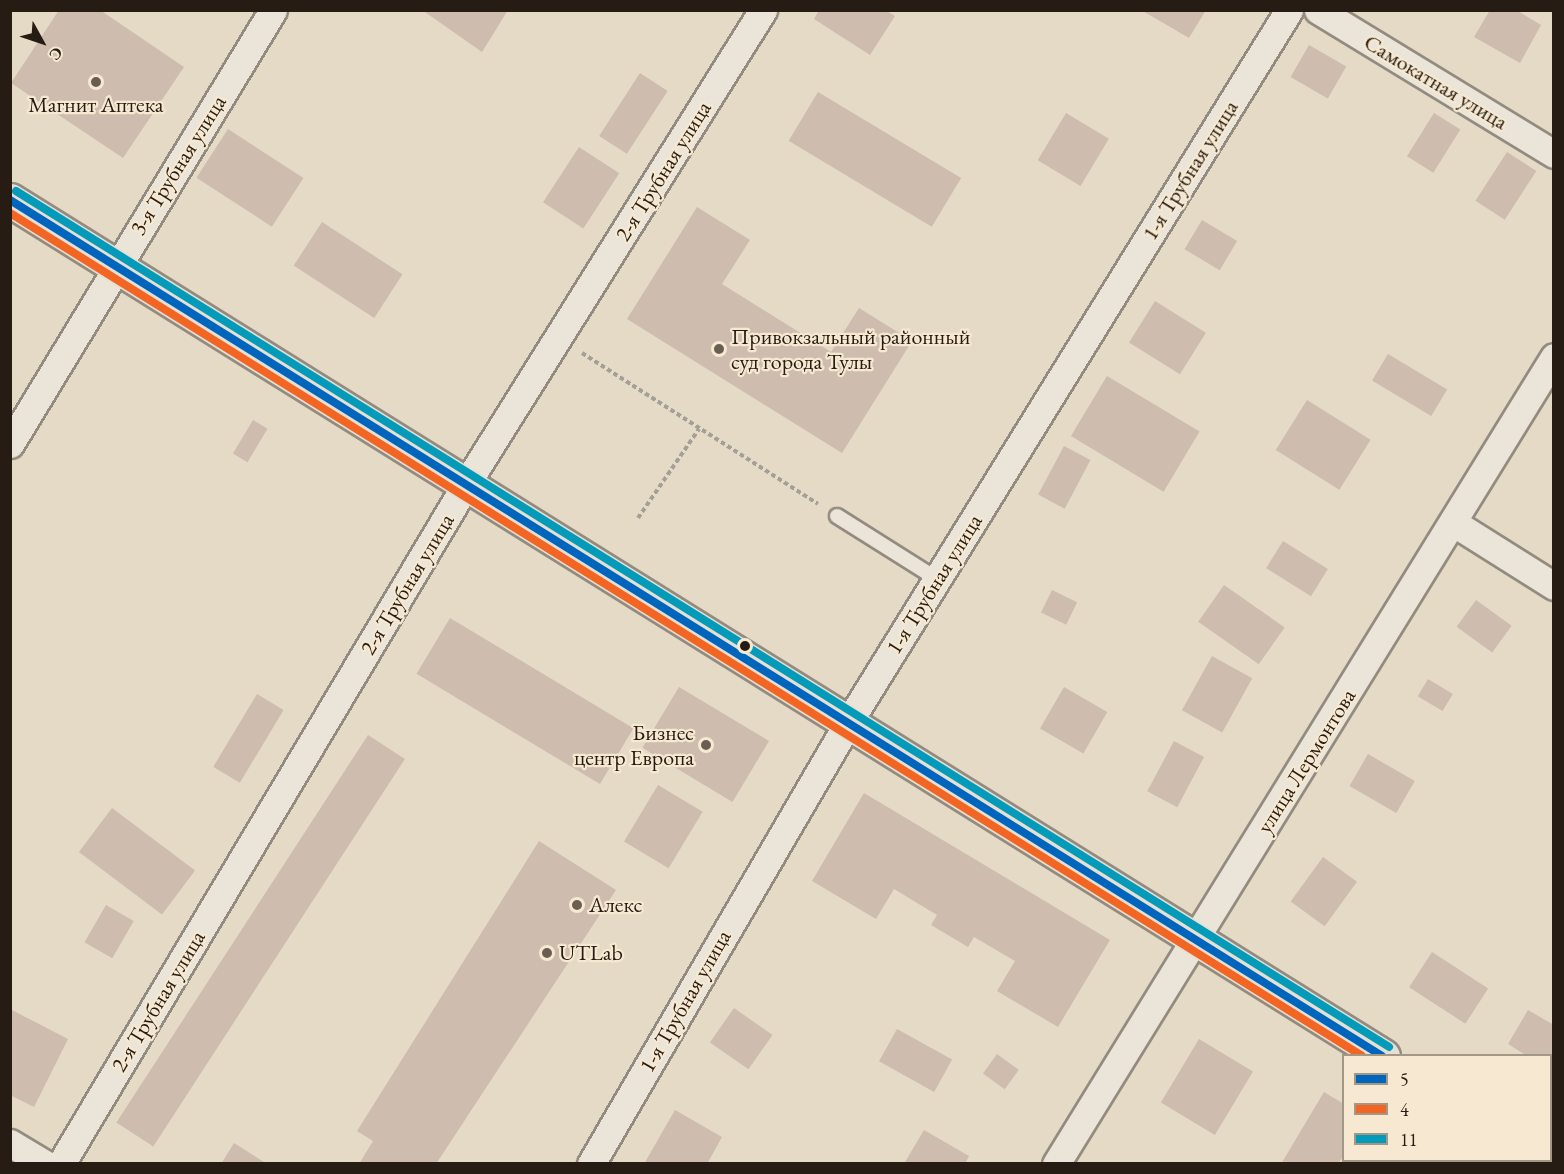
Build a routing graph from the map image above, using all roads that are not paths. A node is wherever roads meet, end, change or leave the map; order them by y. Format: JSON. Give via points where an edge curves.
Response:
{"nodes":[{"id":1,"x":273,"y":10,"type":"edge"},
{"id":2,"x":763,"y":10,"type":"edge"},
{"id":3,"x":1288,"y":10,"type":"edge"},
{"id":4,"x":1318,"y":10,"type":"edge"},
{"id":5,"x":1554,"y":154,"type":"edge"},
{"id":6,"x":10,"y":200,"type":"edge"},
{"id":7,"x":117,"y":265,"type":"junction"},
{"id":8,"x":1554,"y":357,"type":"edge"},
{"id":9,"x":10,"y":444,"type":"edge"},
{"id":10,"x":468,"y":480,"type":"junction"},
{"id":11,"x":837,"y":516,"type":"road end"},
{"id":12,"x":1454,"y":523,"type":"junction"},
{"id":13,"x":937,"y":579,"type":"junction"},
{"id":14,"x":1554,"y":586,"type":"edge"},
{"id":15,"x":848,"y":723,"type":"junction"},
{"id":16,"x":1197,"y":939,"type":"junction"},
{"id":17,"x":1380,"y":1054,"type":"edge"},
{"id":18,"x":10,"y":1143,"type":"edge"},
{"id":19,"x":45,"y":1164,"type":"edge"},
{"id":20,"x":61,"y":1164,"type":"edge"},
{"id":21,"x":591,"y":1164,"type":"edge"},
{"id":22,"x":1056,"y":1164,"type":"edge"}],
"edges":[{"from":1,"to":7,"type":"street","name":"3-я Трубная улица"},
{"from":2,"to":10,"type":"street","name":"2-я Трубная улица"},
{"from":3,"to":13,"type":"street","name":"1-я Трубная улица"},
{"from":4,"to":5,"type":"street","name":"Самокатная улица"},
{"from":6,"to":7,"type":"main road"},
{"from":7,"to":9,"type":"street","name":"3-я Трубная улица"},
{"from":7,"to":10,"type":"main road"},
{"from":8,"to":12,"type":"street","name":"улица Лермонтова"},
{"from":10,"to":15,"type":"main road"},
{"from":10,"to":20,"type":"street","name":"2-я Трубная улица"},
{"from":11,"to":13,"type":"lane"},
{"from":12,"to":14,"type":"street"},
{"from":12,"to":16,"type":"street","name":"улица Лермонтова"},
{"from":13,"to":15,"type":"street","name":"1-я Трубная улица"},
{"from":15,"to":16,"type":"main road"},
{"from":15,"to":21,"type":"street","name":"1-я Трубная улица"},
{"from":16,"to":17,"type":"main road"},
{"from":16,"to":22,"type":"street","name":"улица Лермонтова"},
{"from":18,"to":19,"type":"street"}]}
